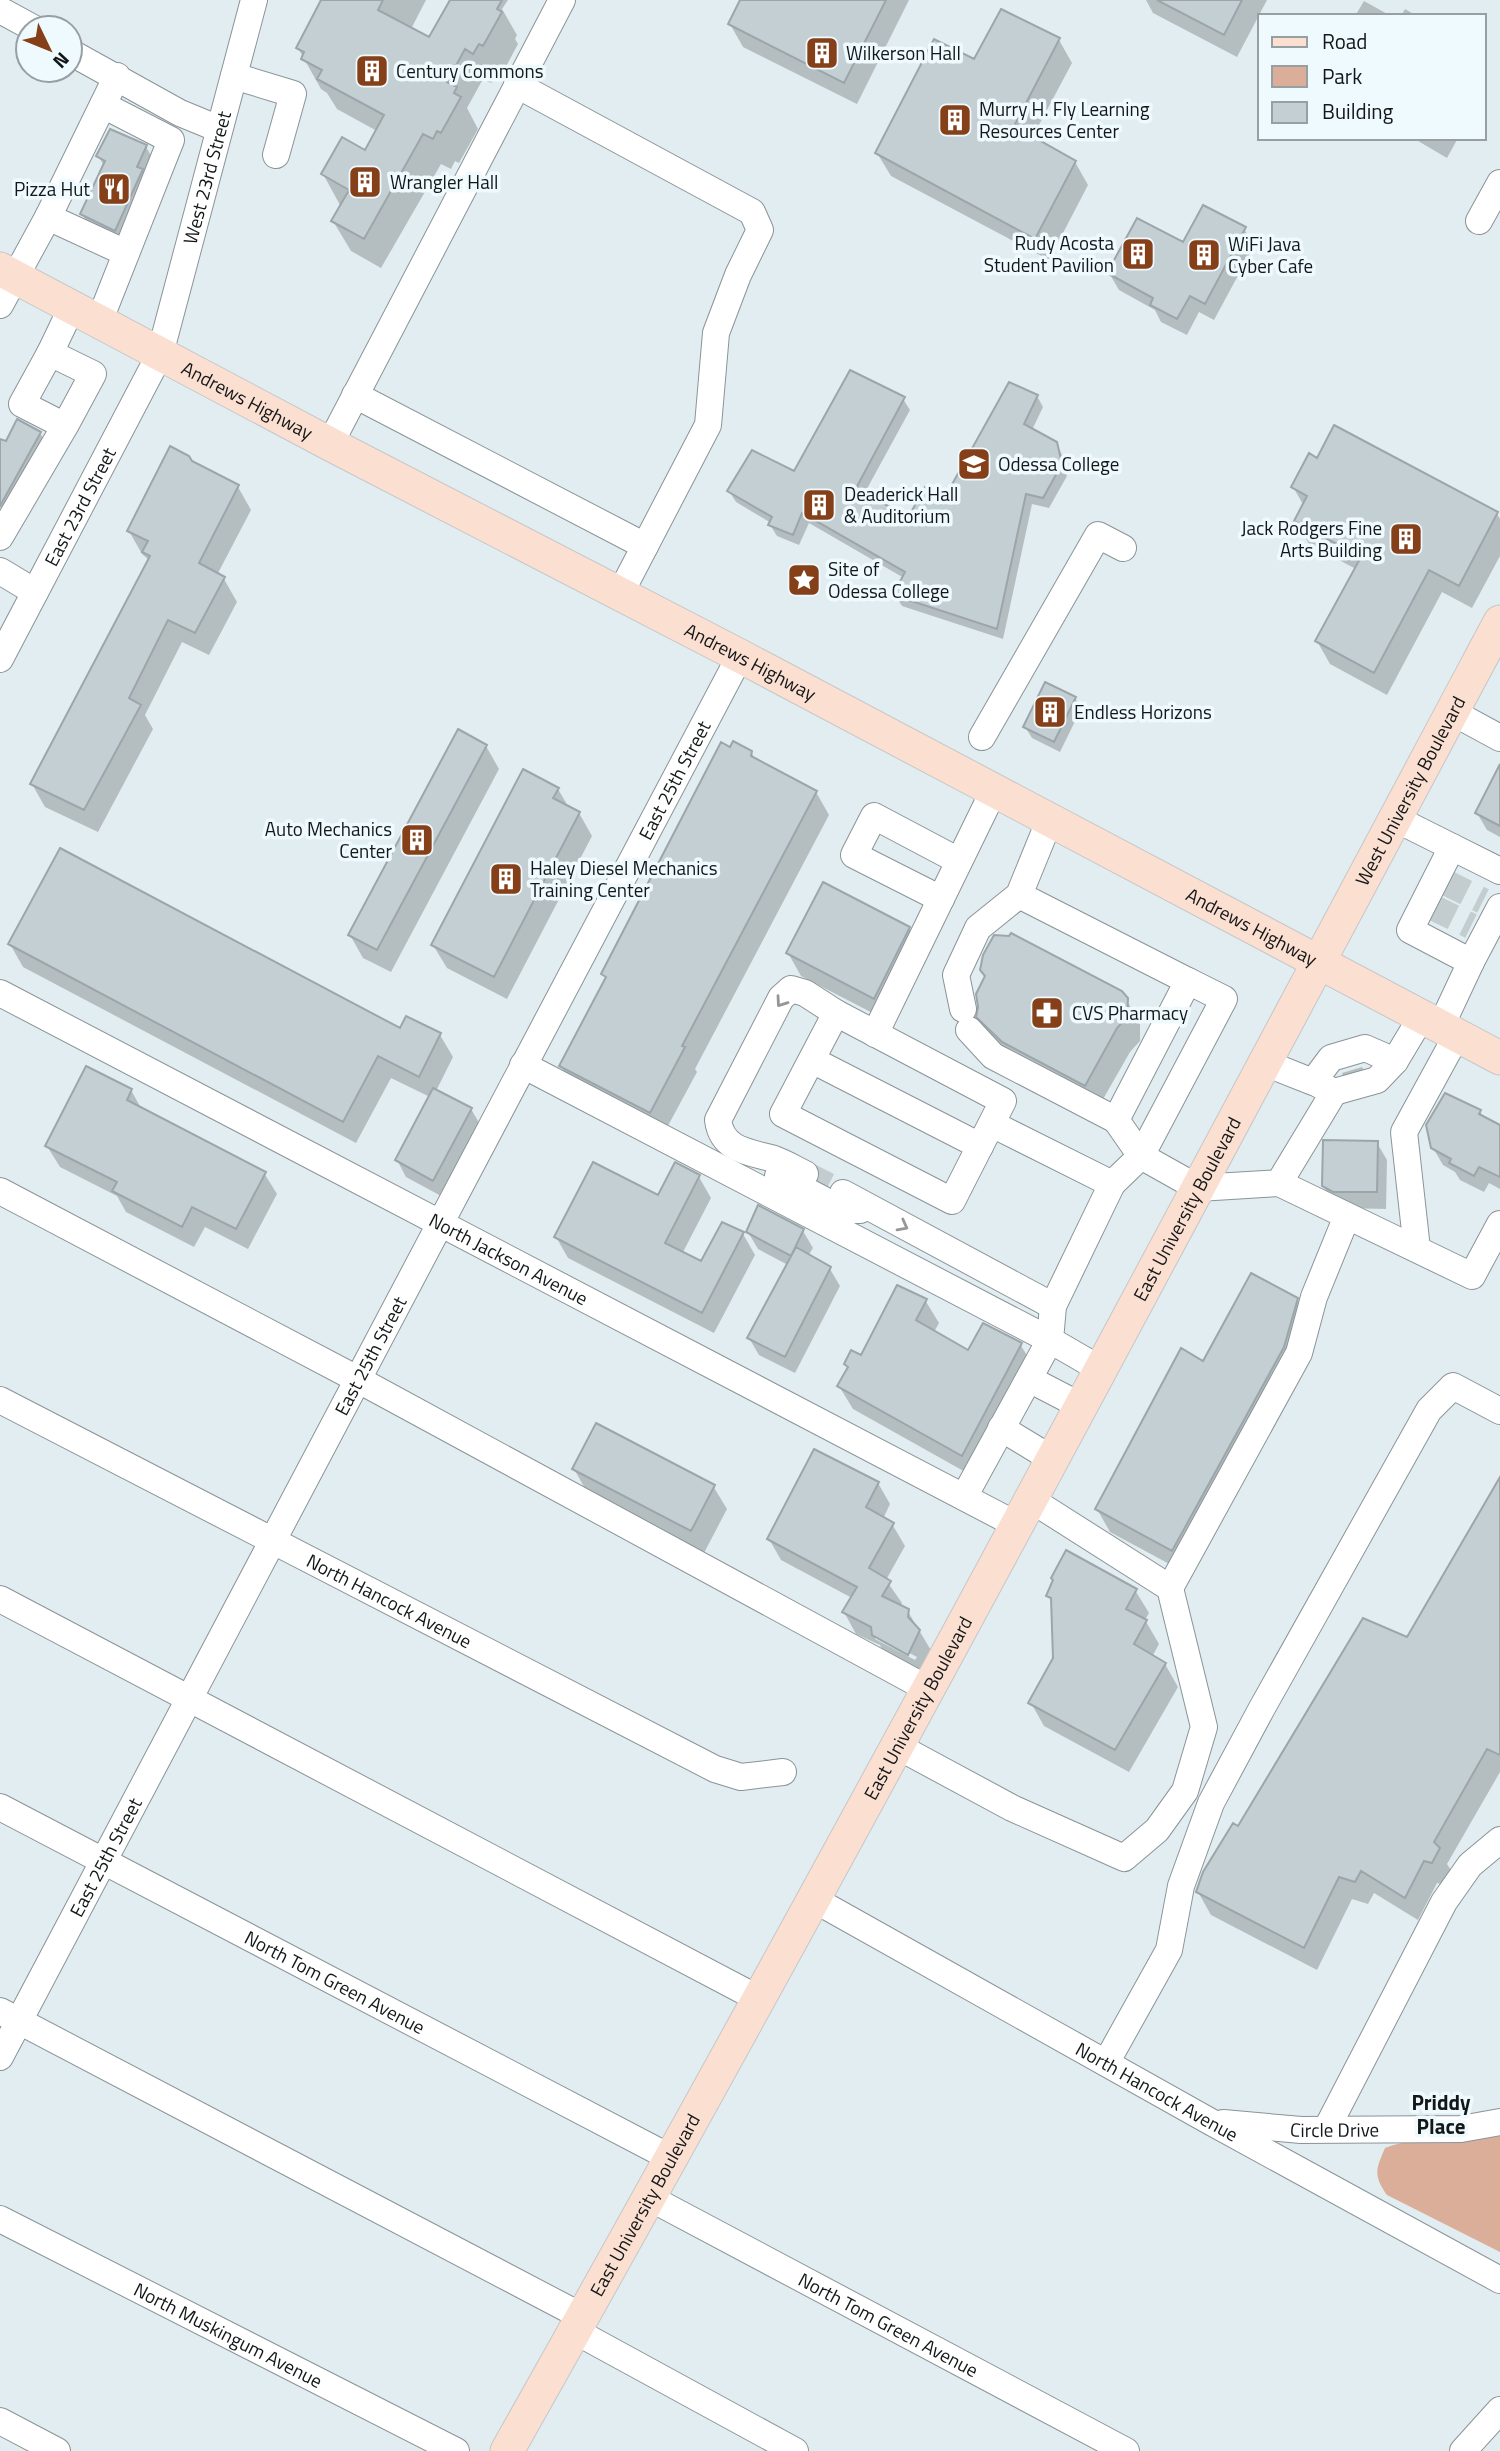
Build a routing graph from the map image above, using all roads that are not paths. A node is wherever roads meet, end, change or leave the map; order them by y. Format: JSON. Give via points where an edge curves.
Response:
{"nodes":[{"id":1,"x":254,"y":0,"type":"edge"},
{"id":2,"x":562,"y":0,"type":"edge"},
{"id":3,"x":84,"y":59,"type":"edge"},
{"id":4,"x":117,"y":76,"type":"junction"},
{"id":5,"x":234,"y":76,"type":"junction"},
{"id":6,"x":517,"y":85,"type":"junction"},
{"id":7,"x":103,"y":105,"type":"junction"},
{"id":8,"x":180,"y":113,"type":"junction"},
{"id":9,"x":219,"y":129,"type":"junction"},
{"id":10,"x":171,"y":139,"type":"junction"},
{"id":11,"x":276,"y":155,"type":"dead end"},
{"id":12,"x":1500,"y":183,"type":"edge"},
{"id":13,"x":48,"y":217,"type":"junction"},
{"id":14,"x":1479,"y":222,"type":"dead end"},
{"id":15,"x":126,"y":253,"type":"junction"},
{"id":16,"x":5,"y":284,"type":"edge"},
{"id":17,"x":85,"y":315,"type":"junction"},
{"id":18,"x":50,"y":353,"type":"junction"},
{"id":19,"x":160,"y":355,"type":"junction"},
{"id":20,"x":355,"y":395,"type":"junction"},
{"id":21,"x":65,"y":426,"type":"junction"},
{"id":22,"x":330,"y":444,"type":"junction"},
{"id":23,"x":0,"y":537,"type":"edge"},
{"id":24,"x":645,"y":546,"type":"junction"},
{"id":25,"x":1123,"y":548,"type":"dead end"},
{"id":26,"x":0,"y":571,"type":"edge"},
{"id":27,"x":35,"y":592,"type":"junction"},
{"id":28,"x":620,"y":594,"type":"junction"},
{"id":29,"x":1500,"y":622,"type":"edge"},
{"id":30,"x":740,"y":656,"type":"junction"},
{"id":31,"x":0,"y":659,"type":"edge"},
{"id":32,"x":1452,"y":712,"type":"junction"},
{"id":33,"x":982,"y":737,"type":"dead end"},
{"id":34,"x":1500,"y":738,"type":"edge"},
{"id":35,"x":995,"y":790,"type":"junction"},
{"id":36,"x":1050,"y":819,"type":"junction"},
{"id":37,"x":1396,"y":819,"type":"junction"},
{"id":38,"x":1452,"y":847,"type":"junction"},
{"id":39,"x":960,"y":861,"type":"junction"},
{"id":40,"x":1500,"y":871,"type":"edge"},
{"id":41,"x":1019,"y":895,"type":"junction"},
{"id":42,"x":941,"y":899,"type":"junction"},
{"id":43,"x":1494,"y":906,"type":"edge"},
{"id":44,"x":1320,"y":961,"type":"junction"},
{"id":45,"x":1471,"y":962,"type":"junction"},
{"id":46,"x":1188,"y":981,"type":"junction"},
{"id":47,"x":0,"y":993,"type":"edge"},
{"id":48,"x":836,"y":1013,"type":"junction"},
{"id":49,"x":1440,"y":1026,"type":"junction"},
{"id":50,"x":874,"y":1034,"type":"junction"},
{"id":51,"x":1500,"y":1058,"type":"edge"},
{"id":52,"x":812,"y":1059,"type":"junction"},
{"id":53,"x":1265,"y":1063,"type":"junction"},
{"id":54,"x":523,"y":1065,"type":"junction"},
{"id":55,"x":1323,"y":1087,"type":"junction"},
{"id":56,"x":1116,"y":1120,"type":"junction"},
{"id":57,"x":986,"y":1135,"type":"junction"},
{"id":58,"x":755,"y":1156,"type":"junction"},
{"id":59,"x":1141,"y":1156,"type":"junction"},
{"id":60,"x":805,"y":1174,"type":"tunnel mouth"},
{"id":61,"x":1279,"y":1183,"type":"junction"},
{"id":62,"x":1112,"y":1184,"type":"junction"},
{"id":63,"x":1198,"y":1188,"type":"junction"},
{"id":64,"x":0,"y":1191,"type":"edge"},
{"id":65,"x":843,"y":1193,"type":"tunnel mouth"},
{"id":66,"x":872,"y":1210,"type":"junction"},
{"id":67,"x":1347,"y":1216,"type":"junction"},
{"id":68,"x":439,"y":1223,"type":"junction"},
{"id":69,"x":1500,"y":1224,"type":"edge"},
{"id":70,"x":1417,"y":1249,"type":"junction"},
{"id":71,"x":1053,"y":1306,"type":"junction"},
{"id":72,"x":1050,"y":1340,"type":"junction"},
{"id":73,"x":1100,"y":1370,"type":"junction"},
{"id":74,"x":357,"y":1379,"type":"junction"},
{"id":75,"x":1029,"y":1379,"type":"junction"},
{"id":76,"x":0,"y":1400,"type":"edge"},
{"id":77,"x":1081,"y":1406,"type":"junction"},
{"id":78,"x":1500,"y":1411,"type":"edge"},
{"id":79,"x":1001,"y":1428,"type":"junction"},
{"id":80,"x":1052,"y":1459,"type":"junction"},
{"id":81,"x":964,"y":1497,"type":"junction"},
{"id":82,"x":1024,"y":1512,"type":"junction"},
{"id":83,"x":271,"y":1542,"type":"junction"},
{"id":84,"x":1170,"y":1588,"type":"junction"},
{"id":85,"x":0,"y":1599,"type":"edge"},
{"id":86,"x":928,"y":1689,"type":"junction"},
{"id":87,"x":188,"y":1699,"type":"junction"},
{"id":88,"x":897,"y":1746,"type":"junction"},
{"id":89,"x":783,"y":1772,"type":"dead end"},
{"id":90,"x":0,"y":1807,"type":"edge"},
{"id":91,"x":1500,"y":1840,"type":"edge"},
{"id":92,"x":103,"y":1862,"type":"junction"},
{"id":93,"x":815,"y":1900,"type":"junction"},
{"id":94,"x":760,"y":1999,"type":"junction"},
{"id":95,"x":10,"y":2016,"type":"edge"},
{"id":96,"x":0,"y":2057,"type":"edge"},
{"id":97,"x":1106,"y":2063,"type":"junction"},
{"id":98,"x":1211,"y":2122,"type":"junction"},
{"id":99,"x":1500,"y":2122,"type":"edge"},
{"id":100,"x":1327,"y":2128,"type":"junction"},
{"id":101,"x":671,"y":2158,"type":"junction"},
{"id":102,"x":650,"y":2198,"type":"junction"},
{"id":103,"x":0,"y":2219,"type":"edge"},
{"id":104,"x":1500,"y":2280,"type":"edge"},
{"id":105,"x":579,"y":2324,"type":"junction"},
{"id":106,"x":1500,"y":2410,"type":"edge"},
{"id":107,"x":0,"y":2421,"type":"edge"},
{"id":108,"x":57,"y":2451,"type":"edge"},
{"id":109,"x":456,"y":2451,"type":"edge"},
{"id":110,"x":507,"y":2451,"type":"edge"},
{"id":111,"x":794,"y":2451,"type":"edge"},
{"id":112,"x":1126,"y":2451,"type":"edge"},
{"id":113,"x":1463,"y":2451,"type":"edge"}],
"edges":[{"from":1,"to":5,"type":"street","name":"West 23rd Street"},
{"from":2,"to":6,"type":"street"},
{"from":3,"to":4,"type":"street"},
{"from":4,"to":7,"type":"street"},
{"from":4,"to":8,"type":"street"},
{"from":5,"to":9,"type":"street","name":"West 23rd Street"},
{"from":5,"to":11,"type":"street","via":[[293,94]]},
{"from":6,"to":20,"type":"street"},
{"from":6,"to":24,"type":"street","via":[[752,212],[760,230],[716,334],[708,425]]},
{"from":7,"to":10,"type":"street"},
{"from":7,"to":13,"type":"street"},
{"from":8,"to":9,"type":"street"},
{"from":8,"to":10,"type":"street"},
{"from":9,"to":19,"type":"street","name":"West 23rd Street"},
{"from":10,"to":15,"type":"street"},
{"from":12,"to":14,"type":"street"},
{"from":13,"to":15,"type":"street"},
{"from":13,"to":16,"type":"street"},
{"from":15,"to":17,"type":"street"},
{"from":16,"to":17,"type":"main road","name":"Andrews Highway"},
{"from":17,"to":18,"type":"street"},
{"from":17,"to":19,"type":"main road","name":"Andrews Highway"},
{"from":18,"to":21,"type":"street","via":[[22,404]]},
{"from":18,"to":21,"type":"street","via":[[93,374]]},
{"from":19,"to":22,"type":"main road","name":"Andrews Highway"},
{"from":19,"to":27,"type":"street","name":"East 23rd Street"},
{"from":20,"to":22,"type":"street"},
{"from":20,"to":24,"type":"street"},
{"from":21,"to":23,"type":"street"},
{"from":22,"to":28,"type":"main road","name":"Andrews Highway"},
{"from":24,"to":28,"type":"street"},
{"from":25,"to":33,"type":"street","via":[[1098,535]]},
{"from":26,"to":27,"type":"street"},
{"from":27,"to":31,"type":"street","name":"East 23rd Street"},
{"from":28,"to":30,"type":"main road","name":"Andrews Highway"},
{"from":29,"to":32,"type":"main road","name":"West University Boulevard"},
{"from":30,"to":35,"type":"main road","name":"Andrews Highway"},
{"from":30,"to":54,"type":"street","name":"East 25th Street"},
{"from":32,"to":34,"type":"street"},
{"from":32,"to":37,"type":"main road","name":"West University Boulevard"},
{"from":35,"to":36,"type":"main road","name":"Andrews Highway"},
{"from":35,"to":39,"type":"street"},
{"from":36,"to":41,"type":"street"},
{"from":36,"to":44,"type":"main road","name":"Andrews Highway"},
{"from":37,"to":38,"type":"street"},
{"from":37,"to":44,"type":"main road","name":"West University Boulevard"},
{"from":38,"to":40,"type":"street"},
{"from":38,"to":45,"type":"street","via":[[1410,930]]},
{"from":39,"to":42,"type":"street"},
{"from":39,"to":42,"type":"street","via":[[874,816],[854,855]]},
{"from":41,"to":46,"type":"street"},
{"from":41,"to":56,"type":"street","via":[[978,928],[956,975],[966,1019],[993,1056]]},
{"from":42,"to":50,"type":"street"},
{"from":43,"to":45,"type":"street","via":[[1478,930]]},
{"from":44,"to":49,"type":"main road","name":"Andrews Highway"},
{"from":44,"to":53,"type":"main road","name":"East University Boulevard"},
{"from":45,"to":49,"type":"street"},
{"from":46,"to":56,"type":"street"},
{"from":46,"to":59,"type":"street","via":[[1224,999]]},
{"from":47,"to":68,"type":"street","name":"North Jackson Avenue"},
{"from":48,"to":50,"type":"street"},
{"from":48,"to":52,"type":"street"},
{"from":48,"to":58,"type":"street","one_way":true,"via":[[791,989],[781,998],[718,1120],[726,1141]]},
{"from":49,"to":51,"type":"main road","name":"Andrews Highway"},
{"from":49,"to":55,"type":"street","via":[[1395,1061],[1364,1048],[1331,1058]]},
{"from":49,"to":70,"type":"street","via":[[1405,1132]]},
{"from":50,"to":57,"type":"street","via":[[1003,1101]]},
{"from":52,"to":57,"type":"street"},
{"from":52,"to":57,"type":"street","via":[[783,1114],[952,1201]]},
{"from":53,"to":55,"type":"street"},
{"from":53,"to":63,"type":"main road","name":"East University Boulevard"},
{"from":54,"to":68,"type":"street","name":"East 25th Street"},
{"from":54,"to":72,"type":"street"},
{"from":55,"to":61,"type":"street"},
{"from":56,"to":59,"type":"street"},
{"from":57,"to":62,"type":"street"},
{"from":58,"to":60,"type":"street"},
{"from":58,"to":66,"type":"street","via":[[777,1175],[844,1210]]},
{"from":59,"to":62,"type":"street"},
{"from":59,"to":63,"type":"street"},
{"from":61,"to":63,"type":"street"},
{"from":61,"to":67,"type":"street"},
{"from":62,"to":71,"type":"street"},
{"from":63,"to":73,"type":"main road","name":"East University Boulevard"},
{"from":64,"to":74,"type":"street"},
{"from":65,"to":66,"type":"street"},
{"from":66,"to":71,"type":"street","one_way":true},
{"from":67,"to":70,"type":"street"},
{"from":67,"to":84,"type":"street","via":[[1314,1297],[1299,1353]]},
{"from":68,"to":74,"type":"street","name":"East 25th Street"},
{"from":68,"to":81,"type":"street","name":"North Jackson Avenue"},
{"from":69,"to":70,"type":"street","via":[[1472,1276]]},
{"from":71,"to":72,"type":"street"},
{"from":72,"to":73,"type":"street"},
{"from":72,"to":75,"type":"street"},
{"from":73,"to":77,"type":"main road","name":"East University Boulevard"},
{"from":74,"to":83,"type":"street","name":"East 25th Street"},
{"from":74,"to":86,"type":"street"},
{"from":75,"to":77,"type":"street"},
{"from":75,"to":79,"type":"street"},
{"from":76,"to":83,"type":"street","name":"North Hancock Avenue"},
{"from":77,"to":80,"type":"main road","name":"East University Boulevard"},
{"from":78,"to":97,"type":"street","via":[[1453,1386],[1429,1410],[1212,1802],[1181,1886],[1169,1950]]},
{"from":79,"to":80,"type":"street"},
{"from":79,"to":81,"type":"street"},
{"from":80,"to":82,"type":"main road","name":"East University Boulevard"},
{"from":81,"to":82,"type":"street","name":"North Jackson Avenue"},
{"from":82,"to":84,"type":"street","name":"North Jackson Avenue"},
{"from":82,"to":86,"type":"main road","name":"East University Boulevard"},
{"from":83,"to":87,"type":"street","name":"East 25th Street"},
{"from":83,"to":89,"type":"street","name":"North Hancock Avenue","via":[[715,1769],[741,1777]]},
{"from":84,"to":88,"type":"street","via":[[1204,1727],[1185,1791],[1157,1830],[1124,1858],[1012,1808]]},
{"from":85,"to":87,"type":"street"},
{"from":86,"to":88,"type":"main road","name":"East University Boulevard"},
{"from":87,"to":92,"type":"street","name":"East 25th Street"},
{"from":87,"to":94,"type":"street"},
{"from":88,"to":93,"type":"main road","name":"East University Boulevard"},
{"from":90,"to":92,"type":"street","name":"North Tom Green Avenue"},
{"from":91,"to":100,"type":"street","via":[[1470,1865],[1444,1902]]},
{"from":92,"to":95,"type":"street","name":"East 25th Street"},
{"from":92,"to":101,"type":"street","name":"North Tom Green Avenue"},
{"from":93,"to":94,"type":"main road","name":"East University Boulevard"},
{"from":93,"to":97,"type":"street","name":"North Hancock Avenue"},
{"from":94,"to":101,"type":"main road","name":"East University Boulevard"},
{"from":95,"to":96,"type":"street","name":"East 25th Street"},
{"from":95,"to":105,"type":"street"},
{"from":97,"to":98,"type":"street","name":"North Hancock Avenue"},
{"from":98,"to":100,"type":"street","name":"Circle Drive"},
{"from":98,"to":104,"type":"street","name":"North Hancock Avenue"},
{"from":99,"to":100,"type":"street","name":"Circle Drive","via":[[1461,2129]]},
{"from":101,"to":102,"type":"main road","name":"East University Boulevard"},
{"from":102,"to":105,"type":"main road","name":"East University Boulevard"},
{"from":102,"to":112,"type":"street","name":"North Tom Green Avenue"},
{"from":103,"to":109,"type":"street","name":"North Muskingum Avenue"},
{"from":105,"to":110,"type":"main road","name":"East University Boulevard"},
{"from":105,"to":111,"type":"street"},
{"from":106,"to":113,"type":"street"},
{"from":107,"to":108,"type":"street"}]}
